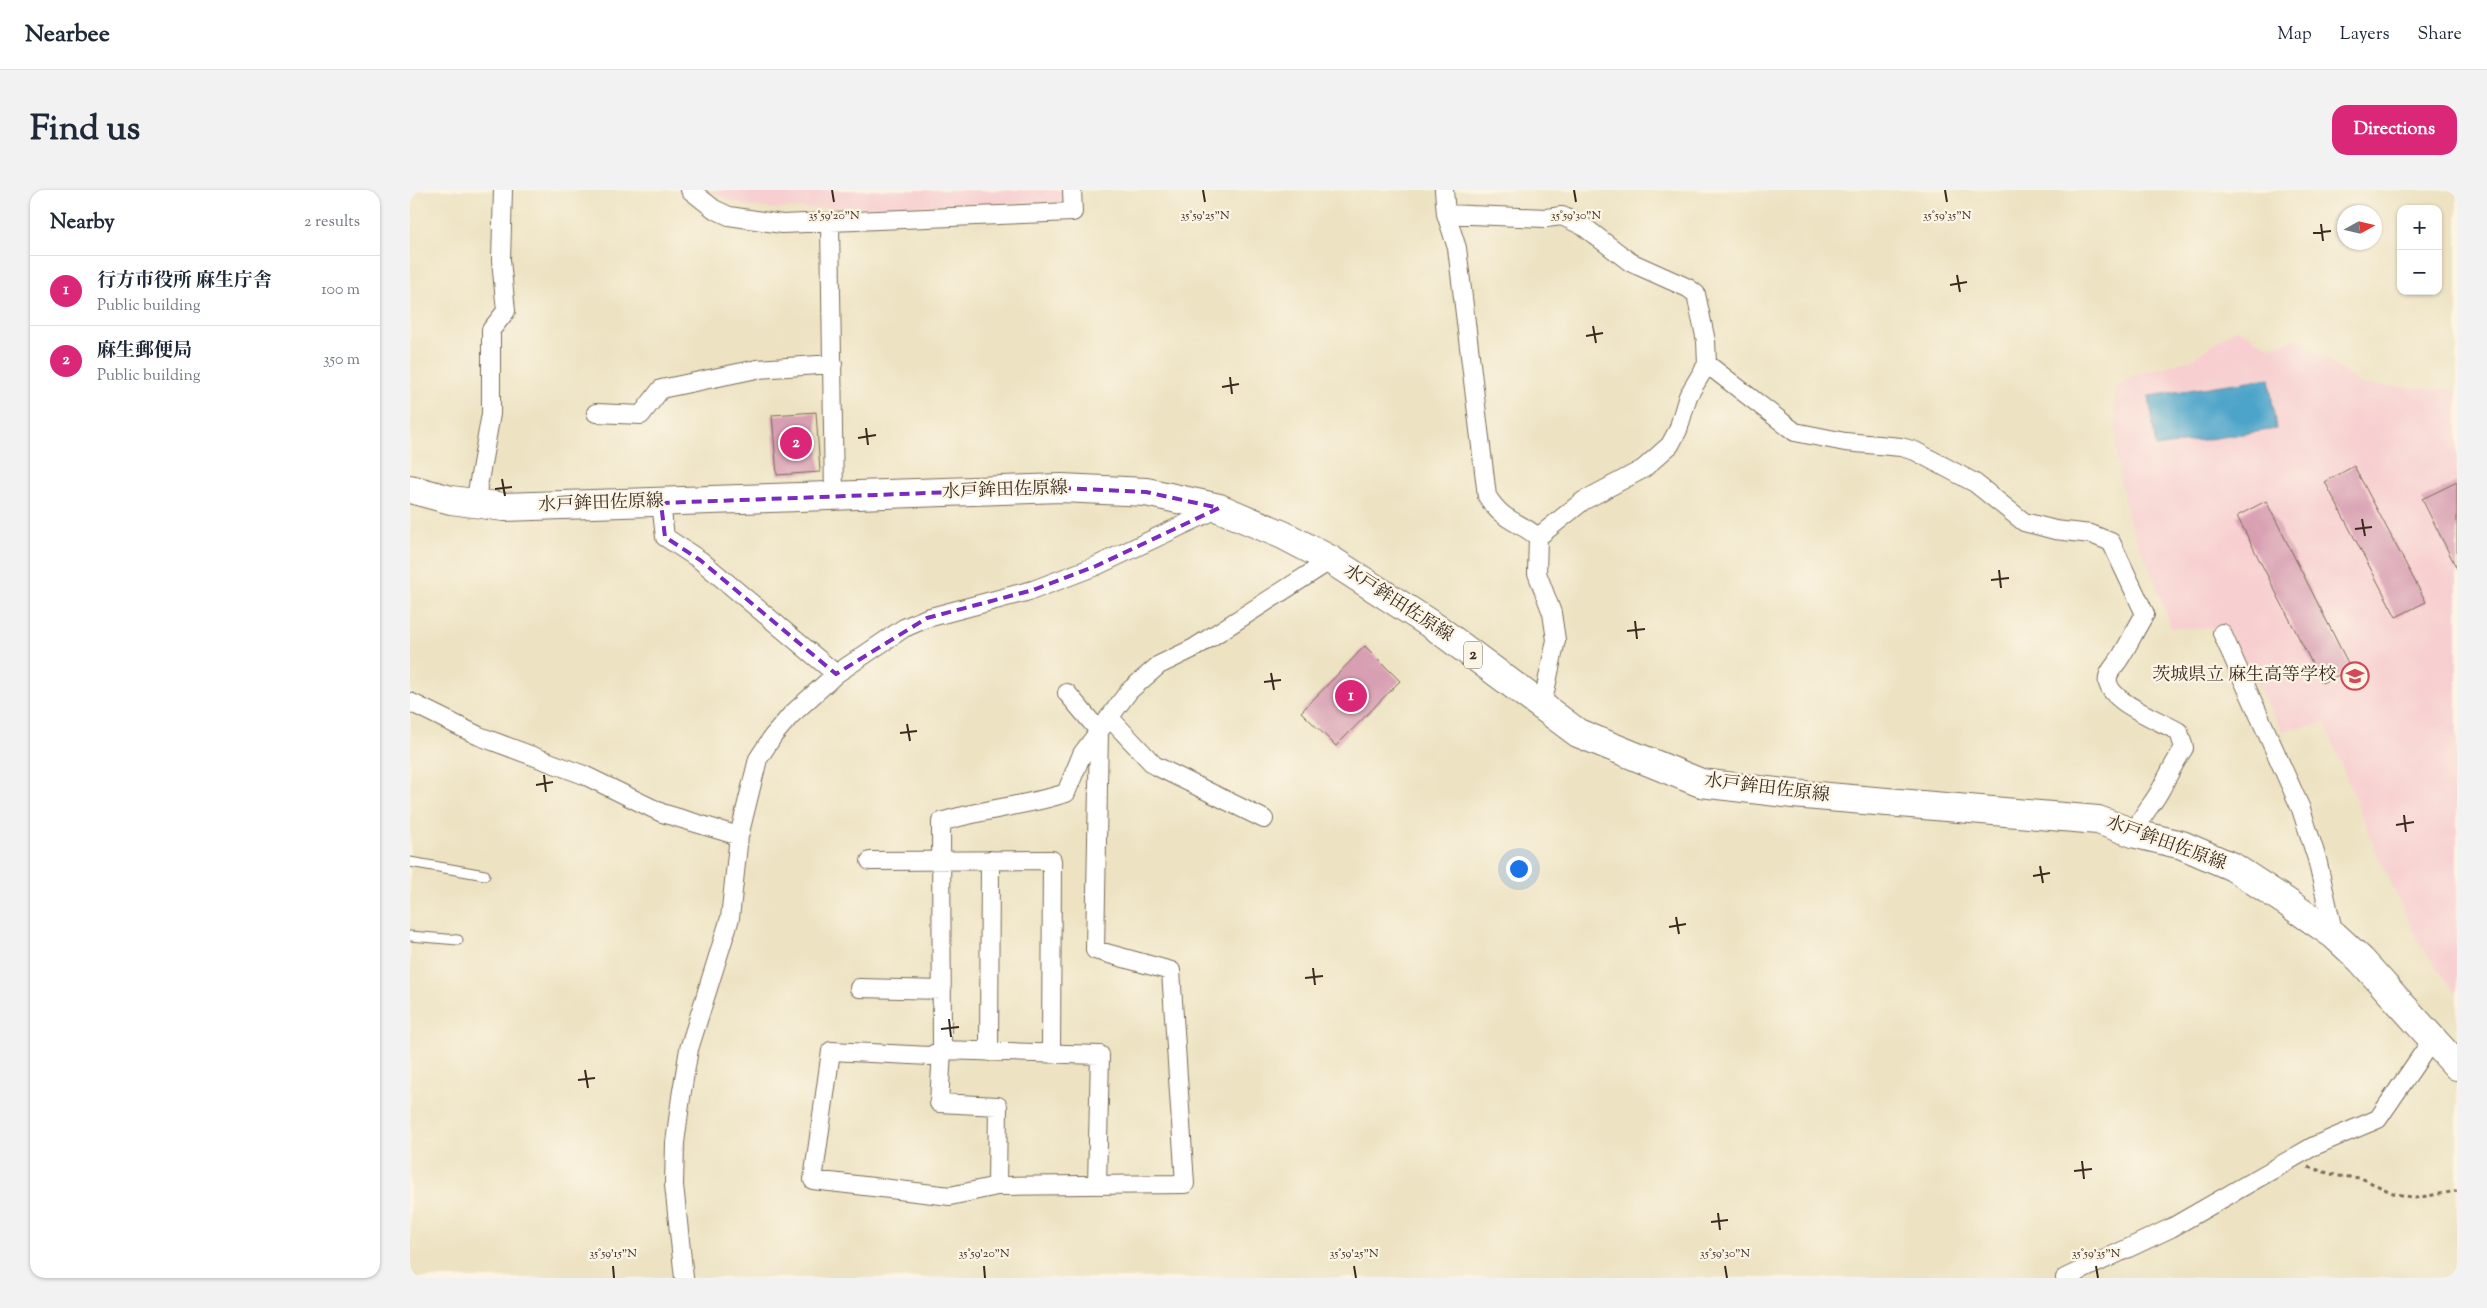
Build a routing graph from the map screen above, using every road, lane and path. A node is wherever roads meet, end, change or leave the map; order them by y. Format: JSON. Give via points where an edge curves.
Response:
{"nodes":[{"id":1,"x":502,"y":190,"type":"edge"},
{"id":2,"x":690,"y":190,"type":"edge"},
{"id":3,"x":1072,"y":190,"type":"edge"},
{"id":4,"x":1444,"y":190,"type":"edge"},
{"id":5,"x":1446,"y":214,"type":"junction"},
{"id":6,"x":830,"y":223,"type":"junction"},
{"id":7,"x":833,"y":364,"type":"junction"},
{"id":8,"x":1707,"y":364,"type":"junction"},
{"id":9,"x":596,"y":413,"type":"dead end"},
{"id":10,"x":410,"y":489,"type":"edge"},
{"id":11,"x":834,"y":496,"type":"junction"},
{"id":12,"x":475,"y":503,"type":"junction"},
{"id":13,"x":661,"y":503,"type":"junction"},
{"id":14,"x":1219,"y":508,"type":"junction"},
{"id":15,"x":1538,"y":537,"type":"junction"},
{"id":16,"x":1331,"y":560,"type":"junction"},
{"id":17,"x":2222,"y":633,"type":"dead end"},
{"id":18,"x":836,"y":674,"type":"junction"},
{"id":19,"x":1067,"y":693,"type":"dead end"},
{"id":20,"x":410,"y":702,"type":"edge"},
{"id":21,"x":1542,"y":706,"type":"junction"},
{"id":22,"x":1110,"y":717,"type":"junction"},
{"id":23,"x":1099,"y":731,"type":"junction"},
{"id":24,"x":1264,"y":820,"type":"dead end"},
{"id":25,"x":2136,"y":834,"type":"junction"},
{"id":26,"x":739,"y":836,"type":"junction"},
{"id":27,"x":990,"y":860,"type":"junction"},
{"id":28,"x":870,"y":861,"type":"dead end"},
{"id":29,"x":943,"y":861,"type":"junction"},
{"id":30,"x":410,"y":862,"type":"edge"},
{"id":31,"x":485,"y":875,"type":"dead end"},
{"id":32,"x":2334,"y":935,"type":"junction"},
{"id":33,"x":410,"y":936,"type":"edge"},
{"id":34,"x":458,"y":940,"type":"dead end"},
{"id":35,"x":859,"y":988,"type":"dead end"},
{"id":36,"x":942,"y":990,"type":"junction"},
{"id":37,"x":2432,"y":1040,"type":"junction"},
{"id":38,"x":942,"y":1050,"type":"junction"},
{"id":39,"x":989,"y":1052,"type":"junction"},
{"id":40,"x":1051,"y":1054,"type":"junction"},
{"id":41,"x":2457,"y":1066,"type":"edge"},
{"id":42,"x":2284,"y":1163,"type":"junction"},
{"id":43,"x":1097,"y":1185,"type":"junction"},
{"id":44,"x":997,"y":1186,"type":"junction"},
{"id":45,"x":2457,"y":1191,"type":"edge"},
{"id":46,"x":684,"y":1278,"type":"edge"},
{"id":47,"x":2065,"y":1278,"type":"edge"}],
"edges":[{"from":1,"to":12,"type":"street","via":[[501,260],[506,311],[491,330],[491,414]]},
{"from":2,"to":6,"type":"street","via":[[729,216],[782,224]]},
{"from":3,"to":6,"type":"street","via":[[1073,212]]},
{"from":4,"to":5,"type":"street"},
{"from":5,"to":8,"type":"street","via":[[1562,216],[1583,226],[1630,262],[1696,294],[1706,341]]},
{"from":5,"to":15,"type":"street","via":[[1457,248],[1488,496],[1507,520]]},
{"from":6,"to":7,"type":"street"},
{"from":7,"to":9,"type":"street","via":[[758,369],[661,389],[641,415]]},
{"from":7,"to":11,"type":"street"},
{"from":8,"to":15,"type":"street","via":[[1688,396],[1670,445],[1643,469],[1582,501]]},
{"from":8,"to":25,"type":"street","via":[[1794,432],[1845,442],[1901,446],[1916,451],[1976,482],[2024,522],[2091,534],[2111,542],[2144,614],[2107,682],[2120,700],[2178,732],[2184,748],[2137,823]]},
{"from":10,"to":12,"type":"main road","name":"水戸鉾田佐原線","number":"2"},
{"from":11,"to":13,"type":"main road","name":"水戸鉾田佐原線","number":"2"},
{"from":11,"to":14,"type":"main road","name":"水戸鉾田佐原線","number":"2","via":[[1061,488],[1146,492]]},
{"from":12,"to":13,"type":"main road","name":"水戸鉾田佐原線","number":"2","via":[[504,507]]},
{"from":13,"to":18,"type":"street","via":[[665,537],[700,560]]},
{"from":14,"to":16,"type":"main road","name":"水戸鉾田佐原線","number":"2"},
{"from":14,"to":18,"type":"street","via":[[1096,566],[1033,590],[927,618],[904,628]]},
{"from":15,"to":21,"type":"street","via":[[1537,573],[1552,613],[1556,640]]},
{"from":16,"to":21,"type":"main road","name":"水戸鉾田佐原線","number":"2","via":[[1438,629]]},
{"from":16,"to":22,"type":"street","via":[[1194,648],[1159,665],[1128,691]]},
{"from":17,"to":32,"type":"street","via":[[2301,808],[2317,859]]},
{"from":18,"to":26,"type":"street","via":[[790,715],[758,759]]},
{"from":19,"to":23,"type":"street"},
{"from":20,"to":26,"type":"street","via":[[479,736],[584,774],[662,813]]},
{"from":21,"to":25,"type":"main road","name":"水戸鉾田佐原線","number":"2","via":[[1578,733],[1701,783],[2098,820]]},
{"from":22,"to":23,"type":"street"},
{"from":22,"to":24,"type":"street","via":[[1154,765]]},
{"from":23,"to":29,"type":"street","via":[[1082,754],[1066,793],[941,822]]},
{"from":23,"to":43,"type":"street","via":[[1095,950],[1171,971],[1185,1184]]},
{"from":25,"to":32,"type":"main road","name":"水戸鉾田佐原線","number":"2","via":[[2182,846],[2233,867]]},
{"from":26,"to":46,"type":"street","via":[[730,918],[689,1050],[675,1143],[674,1185]]},
{"from":27,"to":29,"type":"street"},
{"from":27,"to":39,"type":"street"},
{"from":27,"to":40,"type":"street","via":[[1052,860]]},
{"from":28,"to":29,"type":"street"},
{"from":29,"to":36,"type":"street"},
{"from":30,"to":31,"type":"lane"},
{"from":32,"to":37,"type":"main road","name":"水戸鉾田佐原線","number":"2","via":[[2361,960]]},
{"from":33,"to":34,"type":"lane"},
{"from":35,"to":36,"type":"street"},
{"from":36,"to":38,"type":"street"},
{"from":37,"to":41,"type":"main road","name":"水戸鉾田佐原線","number":"2"},
{"from":37,"to":42,"type":"street","via":[[2378,1119],[2314,1146]]},
{"from":38,"to":39,"type":"street"},
{"from":38,"to":44,"type":"street","via":[[939,1103],[998,1106]]},
{"from":38,"to":44,"type":"street","via":[[930,1056],[831,1051],[814,1180],[950,1196]]},
{"from":39,"to":40,"type":"street"},
{"from":40,"to":43,"type":"street","via":[[1100,1055]]},
{"from":42,"to":45,"type":"path","via":[[2361,1178],[2393,1193],[2415,1198]]},
{"from":42,"to":47,"type":"street","via":[[2170,1228]]},
{"from":43,"to":44,"type":"street"}]}
